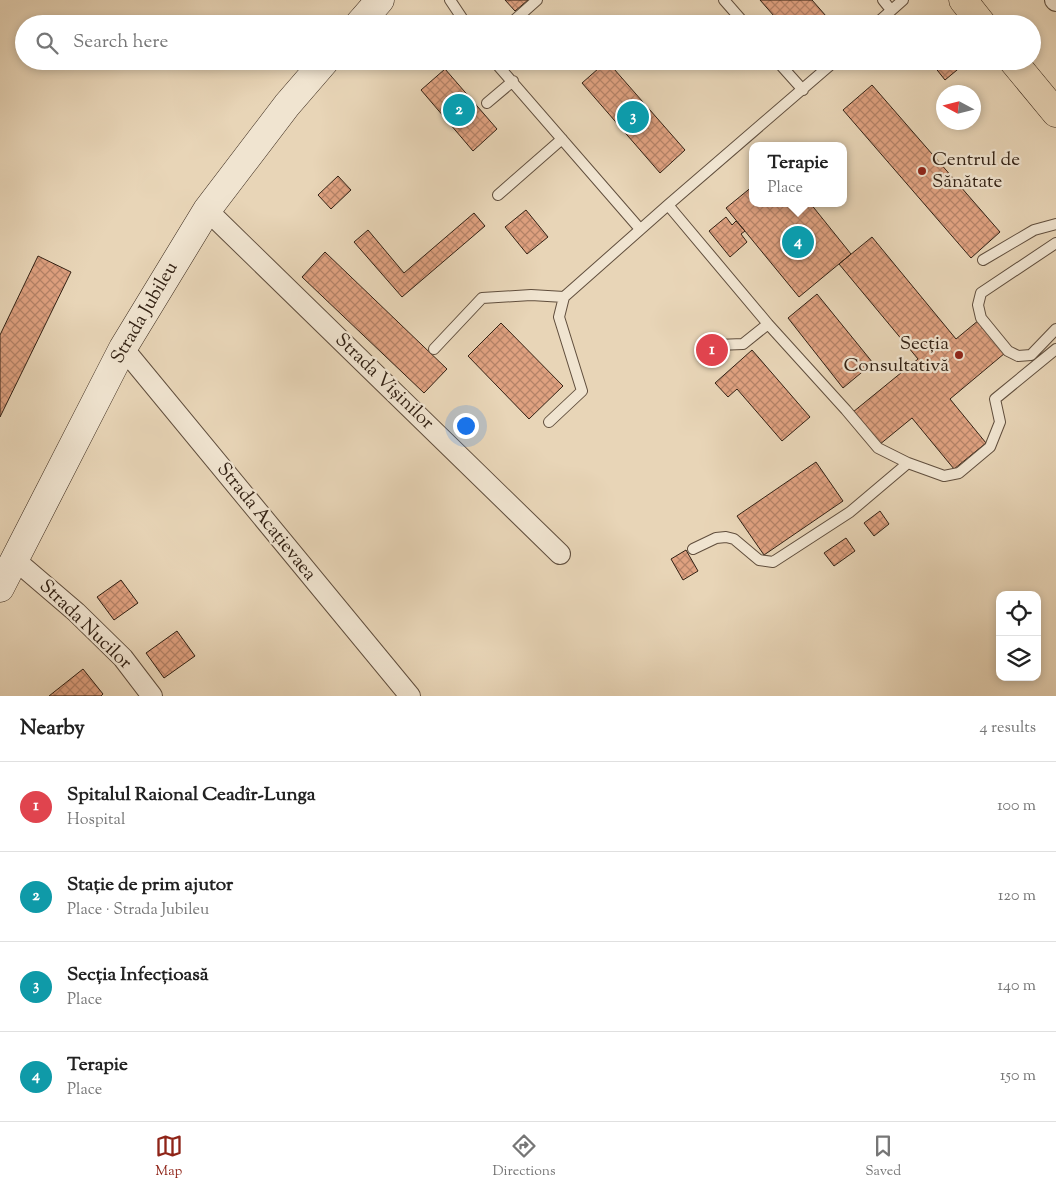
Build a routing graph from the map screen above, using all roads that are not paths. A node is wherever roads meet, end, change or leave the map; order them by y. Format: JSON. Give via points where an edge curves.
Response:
{"nodes":[{"id":1,"x":450,"y":0,"type":"edge"},
{"id":2,"x":537,"y":0,"type":"edge"},
{"id":3,"x":724,"y":0,"type":"edge"},
{"id":4,"x":883,"y":0,"type":"edge"},
{"id":5,"x":903,"y":0,"type":"edge"},
{"id":6,"x":963,"y":0,"type":"edge"},
{"id":7,"x":891,"y":10,"type":"junction"},
{"id":8,"x":460,"y":15,"type":"edge"},
{"id":9,"x":520,"y":15,"type":"edge"},
{"id":10,"x":737,"y":15,"type":"edge"},
{"id":11,"x":886,"y":15,"type":"edge"},
{"id":12,"x":975,"y":15,"type":"edge"},
{"id":13,"x":317,"y":70,"type":"edge"},
{"id":14,"x":503,"y":70,"type":"edge"},
{"id":15,"x":785,"y":70,"type":"edge"},
{"id":16,"x":825,"y":70,"type":"edge"},
{"id":17,"x":1020,"y":70,"type":"edge"},
{"id":18,"x":513,"y":81,"type":"junction"},
{"id":19,"x":802,"y":90,"type":"junction"},
{"id":20,"x":487,"y":103,"type":"dead end"},
{"id":21,"x":1056,"y":113,"type":"edge"},
{"id":22,"x":562,"y":139,"type":"junction"},
{"id":23,"x":498,"y":195,"type":"dead end"},
{"id":24,"x":668,"y":205,"type":"junction"},
{"id":25,"x":207,"y":210,"type":"junction"},
{"id":26,"x":1056,"y":224,"type":"edge"},
{"id":27,"x":640,"y":230,"type":"junction"},
{"id":28,"x":1056,"y":243,"type":"edge"},
{"id":29,"x":984,"y":260,"type":"dead end"},
{"id":30,"x":564,"y":297,"type":"junction"},
{"id":31,"x":768,"y":324,"type":"junction"},
{"id":32,"x":1056,"y":328,"type":"edge"},
{"id":33,"x":717,"y":345,"type":"dead end"},
{"id":34,"x":123,"y":348,"type":"junction"},
{"id":35,"x":434,"y":349,"type":"dead end"},
{"id":36,"x":1056,"y":349,"type":"edge"},
{"id":37,"x":549,"y":422,"type":"dead end"},
{"id":38,"x":908,"y":463,"type":"junction"},
{"id":39,"x":693,"y":549,"type":"dead end"},
{"id":40,"x":560,"y":554,"type":"dead end"},
{"id":41,"x":14,"y":559,"type":"junction"},
{"id":42,"x":0,"y":588,"type":"edge"},
{"id":43,"x":152,"y":696,"type":"edge"},
{"id":44,"x":410,"y":696,"type":"edge"}],
"edges":[{"from":1,"to":8,"type":"lane"},
{"from":2,"to":9,"type":"lane"},
{"from":3,"to":10,"type":"lane"},
{"from":4,"to":7,"type":"lane"},
{"from":5,"to":7,"type":"lane"},
{"from":6,"to":12,"type":"main road"},
{"from":7,"to":11,"type":"lane"},
{"from":13,"to":25,"type":"main road","name":"Strada Jubileu","via":[[287,104]]},
{"from":14,"to":18,"type":"lane"},
{"from":15,"to":19,"type":"lane"},
{"from":16,"to":19,"type":"lane"},
{"from":17,"to":21,"type":"main road"},
{"from":18,"to":20,"type":"lane"},
{"from":18,"to":22,"type":"lane"},
{"from":19,"to":24,"type":"lane"},
{"from":22,"to":23,"type":"lane"},
{"from":22,"to":27,"type":"lane"},
{"from":24,"to":27,"type":"lane"},
{"from":24,"to":31,"type":"lane"},
{"from":25,"to":34,"type":"main road","name":"Strada Jubileu"},
{"from":25,"to":40,"type":"street","name":"Strada Vișinilor"},
{"from":26,"to":29,"type":"lane","via":[[1034,230]]},
{"from":27,"to":30,"type":"lane"},
{"from":28,"to":32,"type":"lane","via":[[981,293],[978,305],[981,318],[1008,351],[1018,356],[1031,355]]},
{"from":30,"to":35,"type":"lane","via":[[482,298]]},
{"from":30,"to":37,"type":"lane","via":[[559,317],[582,391]]},
{"from":31,"to":33,"type":"lane","via":[[743,344]]},
{"from":31,"to":38,"type":"lane","via":[[878,448]]},
{"from":34,"to":41,"type":"main road","name":"Strada Jubileu"},
{"from":34,"to":44,"type":"street","name":"Strada Acațievaea"},
{"from":36,"to":38,"type":"lane","via":[[995,399],[1000,422],[990,447],[959,473],[944,476]]},
{"from":38,"to":39,"type":"lane","via":[[850,512],[773,562],[759,560],[734,539],[726,537]]},
{"from":41,"to":42,"type":"main road","name":"Strada Jubileu"},
{"from":41,"to":43,"type":"street","name":"Strada Nucilor","via":[[123,658]]}]}
